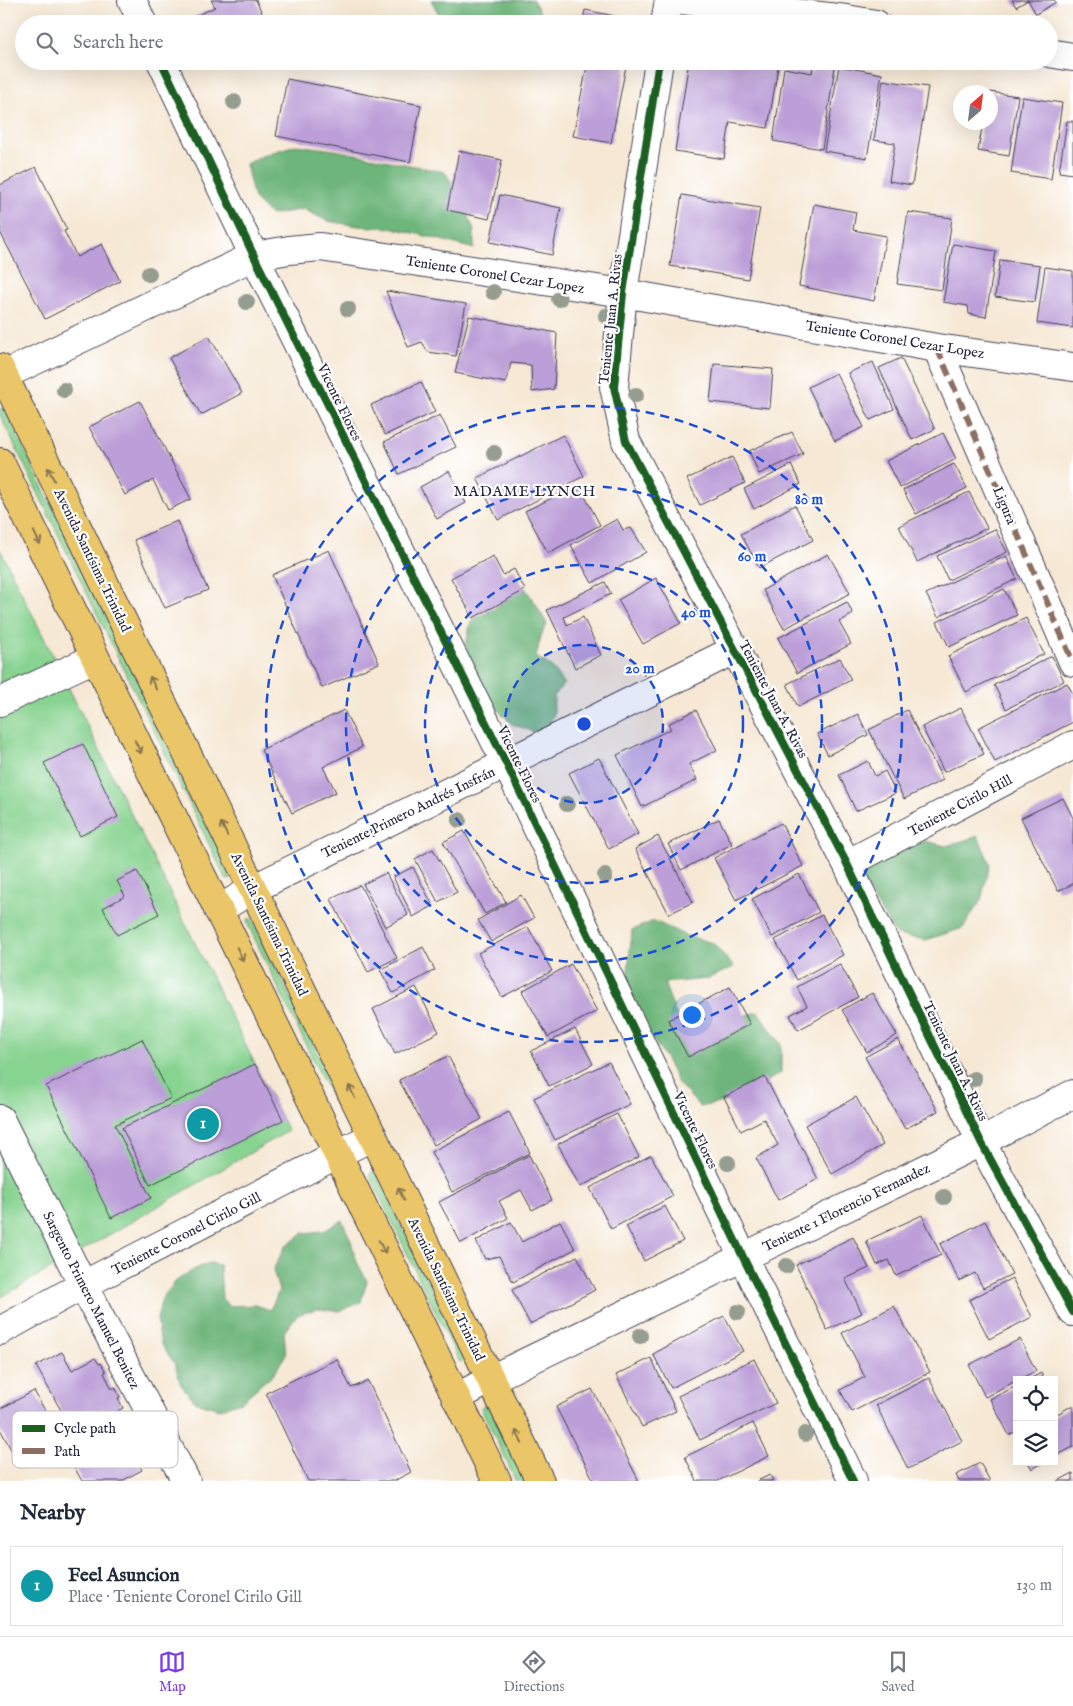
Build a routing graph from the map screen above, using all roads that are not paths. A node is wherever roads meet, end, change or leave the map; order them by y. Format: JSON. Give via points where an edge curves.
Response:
{"nodes":[{"id":1,"x":132,"y":0,"type":"edge"},
{"id":2,"x":669,"y":0,"type":"edge"},
{"id":3,"x":682,"y":0,"type":"edge"},
{"id":4,"x":840,"y":9,"type":"edge"},
{"id":5,"x":139,"y":15,"type":"edge"},
{"id":6,"x":666,"y":15,"type":"edge"},
{"id":7,"x":854,"y":15,"type":"edge"},
{"id":8,"x":1058,"y":54,"type":"edge"},
{"id":9,"x":1073,"y":57,"type":"edge"},
{"id":10,"x":165,"y":70,"type":"edge"},
{"id":11,"x":659,"y":70,"type":"edge"},
{"id":12,"x":254,"y":256,"type":"junction"},
{"id":13,"x":623,"y":293,"type":"junction"},
{"id":14,"x":937,"y":348,"type":"junction"},
{"id":15,"x":1073,"y":367,"type":"edge"},
{"id":16,"x":1,"y":373,"type":"edge"},
{"id":17,"x":0,"y":462,"type":"edge"},
{"id":18,"x":734,"y":650,"type":"junction"},
{"id":19,"x":96,"y":658,"type":"junction"},
{"id":20,"x":1073,"y":662,"type":"edge"},
{"id":21,"x":0,"y":702,"type":"edge"},
{"id":22,"x":1073,"y":745,"type":"edge"},
{"id":23,"x":506,"y":763,"type":"junction"},
{"id":24,"x":847,"y":864,"type":"junction"},
{"id":25,"x":253,"y":889,"type":"junction"},
{"id":26,"x":218,"y":910,"type":"junction"},
{"id":27,"x":1073,"y":1094,"type":"edge"},
{"id":28,"x":0,"y":1119,"type":"edge"},
{"id":29,"x":373,"y":1136,"type":"junction"},
{"id":30,"x":981,"y":1142,"type":"junction"},
{"id":31,"x":338,"y":1156,"type":"junction"},
{"id":32,"x":743,"y":1257,"type":"junction"},
{"id":33,"x":83,"y":1285,"type":"junction"},
{"id":34,"x":1073,"y":1312,"type":"edge"},
{"id":35,"x":0,"y":1331,"type":"edge"},
{"id":36,"x":491,"y":1379,"type":"junction"},
{"id":37,"x":456,"y":1398,"type":"junction"},
{"id":38,"x":149,"y":1411,"type":"edge"},
{"id":39,"x":178,"y":1466,"type":"edge"},
{"id":40,"x":186,"y":1481,"type":"edge"},
{"id":41,"x":496,"y":1481,"type":"edge"},
{"id":42,"x":540,"y":1481,"type":"edge"},
{"id":43,"x":853,"y":1481,"type":"edge"}],
"edges":[{"from":1,"to":5,"type":"street"},
{"from":2,"to":6,"type":"street"},
{"from":3,"to":4,"type":"street"},
{"from":4,"to":7,"type":"street"},
{"from":8,"to":9,"type":"street"},
{"from":10,"to":12,"type":"street","name":"Vicente Flores"},
{"from":11,"to":13,"type":"street","name":"Teniente Juan A. Rivas"},
{"from":12,"to":13,"type":"street","name":"Teniente Coronel Cezar Lopez","via":[[320,247]]},
{"from":12,"to":16,"type":"street","name":"Teniente Coronel Cezar Lopez"},
{"from":12,"to":23,"type":"street","name":"Vicente Flores"},
{"from":13,"to":14,"type":"street","name":"Teniente Coronel Cezar Lopez"},
{"from":13,"to":18,"type":"street","name":"Teniente Juan A. Rivas","via":[[614,387],[626,441]]},
{"from":14,"to":15,"type":"street","name":"Teniente Coronel Cezar Lopez"},
{"from":14,"to":20,"type":"street","name":"Ligura"},
{"from":25,"to":16,"type":"main road","name":"Avenida Santísima Trinidad","one_way":true},
{"from":17,"to":19,"type":"main road","one_way":true},
{"from":18,"to":23,"type":"street","name":"Teniente Primero Andrés Insfrán"},
{"from":18,"to":24,"type":"street","name":"Teniente Juan A. Rivas"},
{"from":19,"to":21,"type":"street"},
{"from":19,"to":26,"type":"main road","one_way":true},
{"from":22,"to":24,"type":"street","name":"Teniente Cirilo Hill"},
{"from":23,"to":25,"type":"street","name":"Teniente Primero Andrés Insfrán"},
{"from":23,"to":32,"type":"street","name":"Vicente Flores"},
{"from":24,"to":30,"type":"street","name":"Teniente Juan A. Rivas"},
{"from":25,"to":26,"type":"street","name":"Teniente Primero Andrés Insfrán"},
{"from":29,"to":25,"type":"main road","name":"Avenida Santísima Trinidad","one_way":true},
{"from":26,"to":31,"type":"main road","one_way":true},
{"from":27,"to":30,"type":"street","name":"Teniente 1 Florencio Fernandez"},
{"from":28,"to":33,"type":"street","name":"Sargento Primero Manuel Benitez"},
{"from":29,"to":31,"type":"street","name":"Teniente Coronel Cirilo Gill"},
{"from":36,"to":29,"type":"main road","name":"Avenida Santísima Trinidad","one_way":true},
{"from":30,"to":32,"type":"street","name":"Teniente 1 Florencio Fernandez"},
{"from":30,"to":34,"type":"street","name":"Teniente Juan A. Rivas"},
{"from":31,"to":33,"type":"street","name":"Teniente Coronel Cirilo Gill"},
{"from":31,"to":37,"type":"main road","one_way":true},
{"from":32,"to":36,"type":"street","name":"Teniente 1 Florencio Fernandez"},
{"from":32,"to":43,"type":"street","name":"Vicente Flores"},
{"from":33,"to":35,"type":"street","name":"Teniente Coronel Cirilo Gill"},
{"from":33,"to":38,"type":"street","name":"Sargento Primero Manuel Benitez"},
{"from":36,"to":37,"type":"street","name":"Teniente 1 Florencio Fernandez"},
{"from":42,"to":36,"type":"main road","name":"Avenida Santísima Trinidad","one_way":true},
{"from":37,"to":41,"type":"main road"},
{"from":39,"to":40,"type":"street","name":"Sargento Primero Manuel Benitez"}]}
